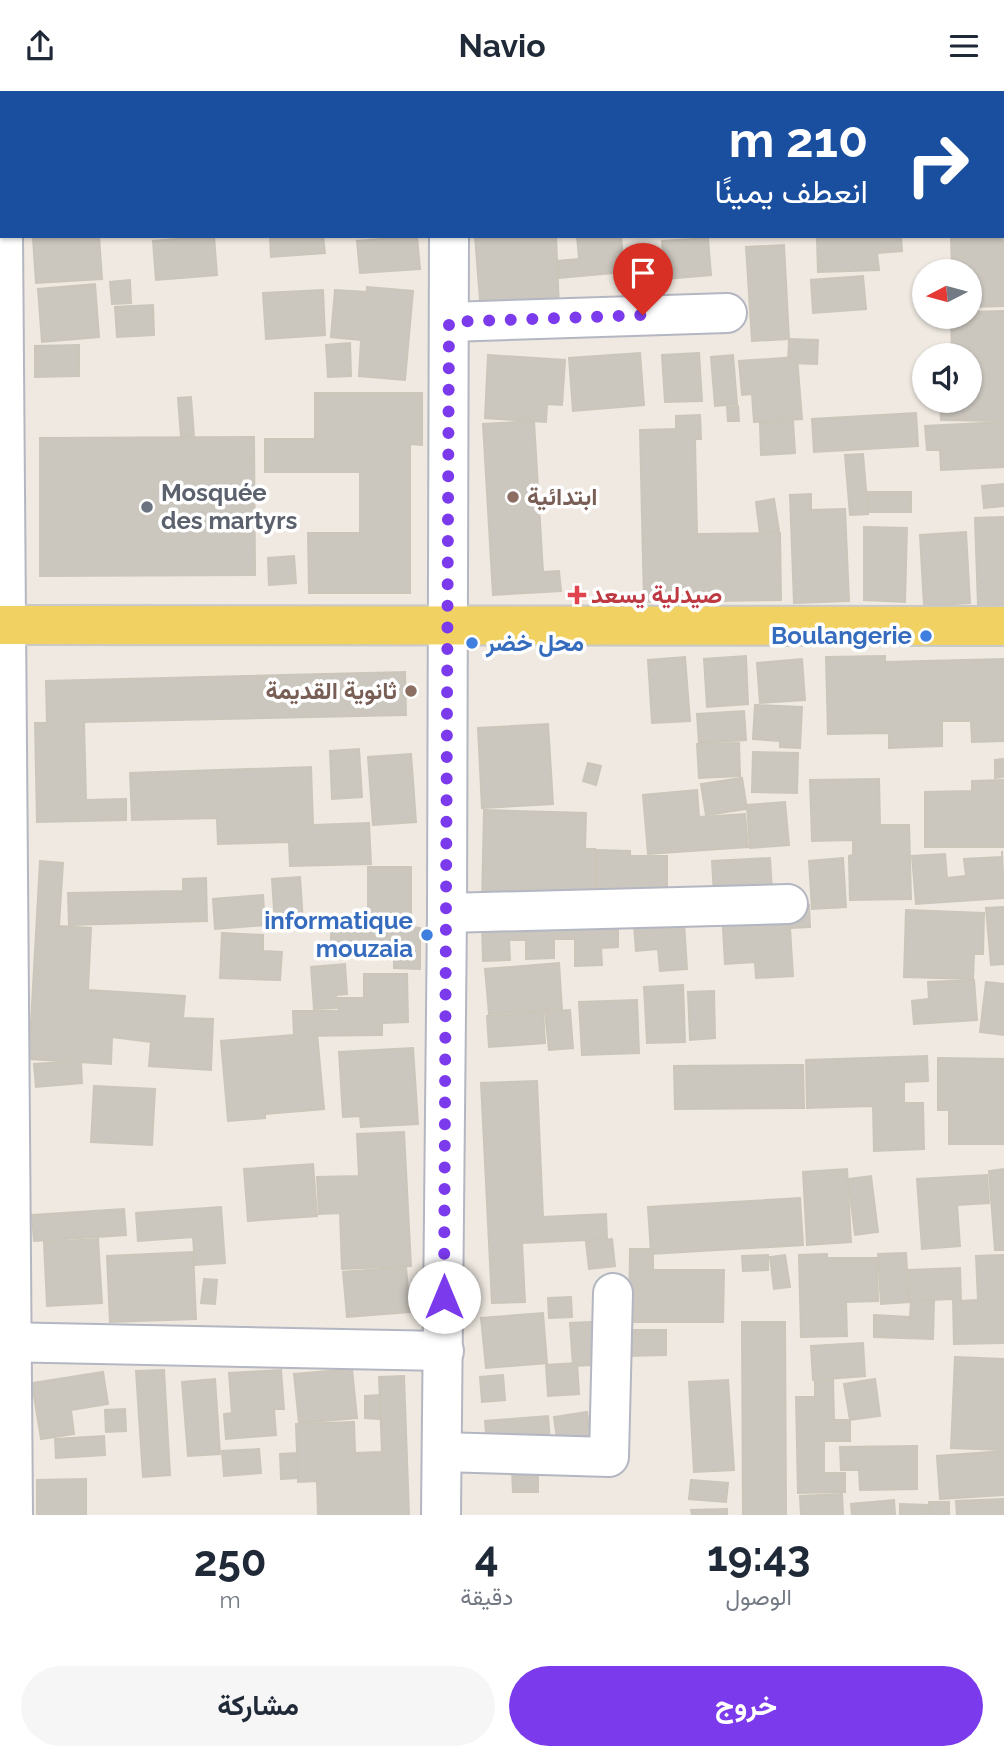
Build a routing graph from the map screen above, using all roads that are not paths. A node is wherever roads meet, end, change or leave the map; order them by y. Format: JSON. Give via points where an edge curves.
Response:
{"nodes":[{"id":1,"x":3,"y":238,"type":"edge"},
{"id":2,"x":449,"y":238,"type":"edge"},
{"id":3,"x":727,"y":313,"type":"dead end"},
{"id":4,"x":449,"y":322,"type":"junction"},
{"id":5,"x":3,"y":625,"type":"edge"},
{"id":6,"x":448,"y":626,"type":"junction"},
{"id":7,"x":1004,"y":626,"type":"edge"},
{"id":8,"x":788,"y":904,"type":"dead end"},
{"id":9,"x":447,"y":913,"type":"junction"},
{"id":10,"x":613,"y":1293,"type":"dead end"},
{"id":11,"x":5,"y":1342,"type":"edge"},
{"id":12,"x":444,"y":1351,"type":"junction"},
{"id":13,"x":442,"y":1453,"type":"junction"},
{"id":14,"x":13,"y":1515,"type":"edge"},
{"id":15,"x":441,"y":1515,"type":"edge"}],
"edges":[{"from":1,"to":5,"type":"street"},
{"from":2,"to":4,"type":"street"},
{"from":3,"to":4,"type":"street"},
{"from":4,"to":6,"type":"street"},
{"from":5,"to":6,"type":"main road"},
{"from":5,"to":11,"type":"street"},
{"from":6,"to":7,"type":"main road"},
{"from":6,"to":9,"type":"street"},
{"from":8,"to":9,"type":"street"},
{"from":9,"to":12,"type":"street"},
{"from":10,"to":13,"type":"street","via":[[609,1457]]},
{"from":11,"to":12,"type":"street"},
{"from":11,"to":14,"type":"street"},
{"from":12,"to":13,"type":"street"},
{"from":13,"to":15,"type":"street"}]}
